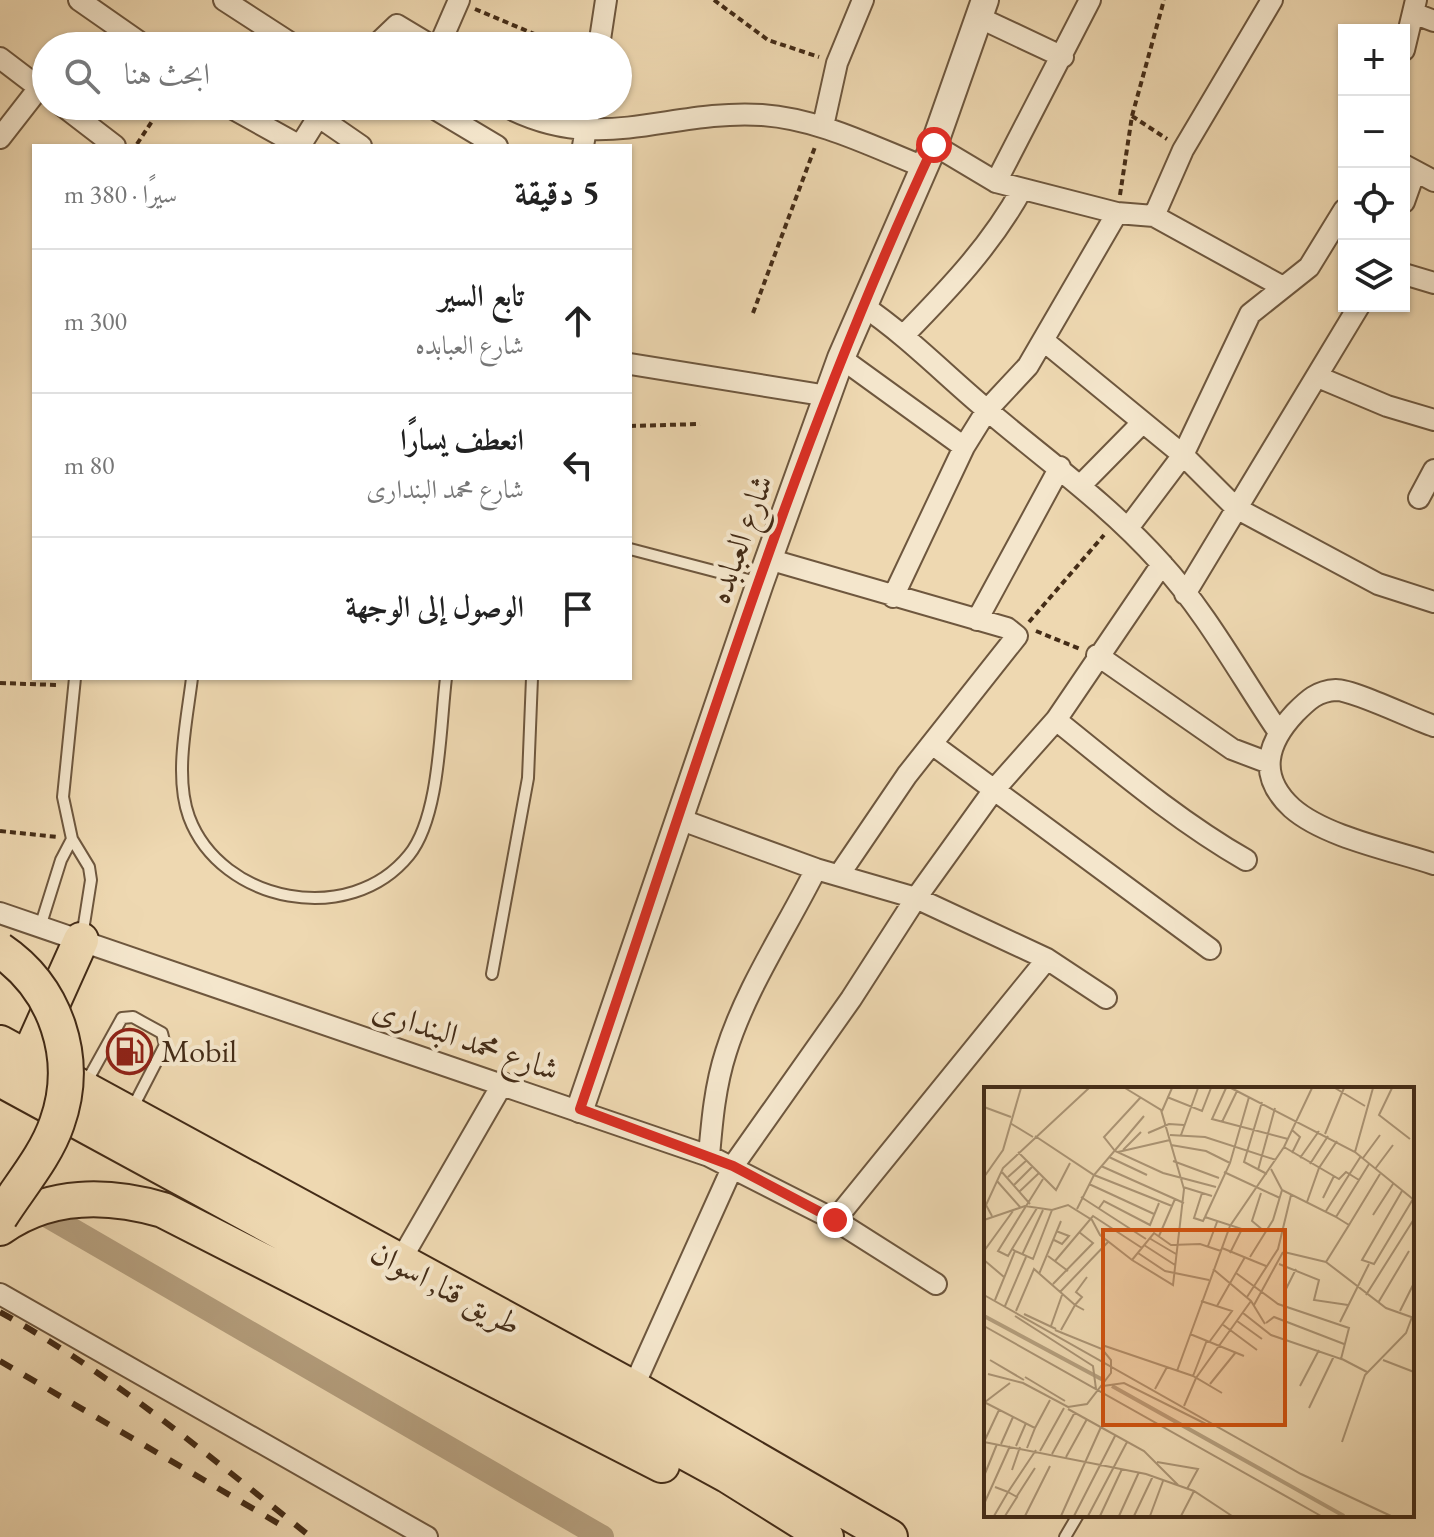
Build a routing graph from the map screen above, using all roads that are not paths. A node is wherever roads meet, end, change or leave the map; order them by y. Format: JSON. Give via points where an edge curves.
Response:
{"nodes":[{"id":1,"x":79,"y":0,"type":"edge"},
{"id":2,"x":224,"y":0,"type":"edge"},
{"id":3,"x":606,"y":0,"type":"edge"},
{"id":4,"x":863,"y":0,"type":"edge"},
{"id":5,"x":1090,"y":0,"type":"edge"},
{"id":6,"x":458,"y":1,"type":"edge"},
{"id":7,"x":1264,"y":3,"type":"edge"},
{"id":8,"x":1414,"y":6,"type":"edge"},
{"id":9,"x":982,"y":9,"type":"edge"},
{"id":10,"x":1434,"y":21,"type":"edge"},
{"id":11,"x":125,"y":32,"type":"edge"},
{"id":12,"x":273,"y":32,"type":"edge"},
{"id":13,"x":390,"y":32,"type":"edge"},
{"id":14,"x":409,"y":32,"type":"edge"},
{"id":15,"x":445,"y":32,"type":"edge"},
{"id":16,"x":601,"y":32,"type":"edge"},
{"id":17,"x":1063,"y":57,"type":"junction"},
{"id":18,"x":0,"y":58,"type":"edge"},
{"id":19,"x":32,"y":83,"type":"edge"},
{"id":20,"x":32,"y":103,"type":"edge"},
{"id":21,"x":81,"y":120,"type":"edge"},
{"id":22,"x":253,"y":120,"type":"edge"},
{"id":23,"x":317,"y":120,"type":"edge"},
{"id":24,"x":331,"y":120,"type":"edge"},
{"id":25,"x":453,"y":120,"type":"edge"},
{"id":26,"x":534,"y":120,"type":"edge"},
{"id":27,"x":823,"y":126,"type":"junction"},
{"id":28,"x":0,"y":138,"type":"edge"},
{"id":29,"x":584,"y":139,"type":"edge"},
{"id":30,"x":112,"y":144,"type":"edge"},
{"id":31,"x":296,"y":144,"type":"edge"},
{"id":32,"x":301,"y":144,"type":"edge"},
{"id":33,"x":359,"y":144,"type":"edge"},
{"id":34,"x":494,"y":144,"type":"edge"},
{"id":35,"x":929,"y":156,"type":"junction"},
{"id":36,"x":1410,"y":169,"type":"edge"},
{"id":37,"x":1434,"y":181,"type":"edge"},
{"id":38,"x":996,"y":182,"type":"junction"},
{"id":39,"x":1022,"y":189,"type":"junction"},
{"id":40,"x":1117,"y":213,"type":"junction"},
{"id":41,"x":1154,"y":216,"type":"junction"},
{"id":42,"x":1338,"y":220,"type":"edge"},
{"id":43,"x":1410,"y":276,"type":"edge"},
{"id":44,"x":1434,"y":283,"type":"edge"},
{"id":45,"x":1283,"y":287,"type":"junction"},
{"id":46,"x":862,"y":305,"type":"junction"},
{"id":47,"x":1356,"y":312,"type":"edge"},
{"id":48,"x":905,"y":334,"type":"junction"},
{"id":49,"x":1044,"y":341,"type":"junction"},
{"id":50,"x":841,"y":358,"type":"junction"},
{"id":51,"x":632,"y":364,"type":"edge"},
{"id":52,"x":1318,"y":377,"type":"junction"},
{"id":53,"x":828,"y":396,"type":"junction"},
{"id":54,"x":987,"y":410,"type":"junction"},
{"id":55,"x":1434,"y":420,"type":"edge"},
{"id":56,"x":1141,"y":424,"type":"junction"},
{"id":57,"x":964,"y":447,"type":"junction"},
{"id":58,"x":1183,"y":455,"type":"junction"},
{"id":59,"x":1060,"y":467,"type":"junction"},
{"id":60,"x":1434,"y":470,"type":"edge"},
{"id":61,"x":1081,"y":485,"type":"junction"},
{"id":62,"x":1419,"y":498,"type":"dead end"},
{"id":63,"x":1236,"y":508,"type":"junction"},
{"id":64,"x":1123,"y":523,"type":"junction"},
{"id":65,"x":632,"y":549,"type":"edge"},
{"id":66,"x":1162,"y":564,"type":"junction"},
{"id":67,"x":764,"y":571,"type":"junction"},
{"id":68,"x":1185,"y":594,"type":"junction"},
{"id":69,"x":893,"y":597,"type":"junction"},
{"id":70,"x":1434,"y":602,"type":"edge"},
{"id":71,"x":977,"y":620,"type":"junction"},
{"id":72,"x":1097,"y":655,"type":"junction"},
{"id":73,"x":192,"y":680,"type":"edge"},
{"id":74,"x":446,"y":680,"type":"edge"},
{"id":75,"x":532,"y":680,"type":"edge"},
{"id":76,"x":75,"y":682,"type":"edge"},
{"id":77,"x":1056,"y":720,"type":"junction"},
{"id":78,"x":1434,"y":726,"type":"edge"},
{"id":79,"x":1278,"y":731,"type":"junction"},
{"id":80,"x":932,"y":744,"type":"junction"},
{"id":81,"x":1269,"y":763,"type":"junction"},
{"id":82,"x":993,"y":791,"type":"junction"},
{"id":83,"x":679,"y":819,"type":"junction"},
{"id":84,"x":72,"y":839,"type":"junction"},
{"id":85,"x":1246,"y":860,"type":"dead end"},
{"id":86,"x":1434,"y":864,"type":"edge"},
{"id":87,"x":816,"y":869,"type":"junction"},
{"id":88,"x":839,"y":875,"type":"junction"},
{"id":89,"x":916,"y":898,"type":"junction"},
{"id":90,"x":0,"y":913,"type":"edge"},
{"id":91,"x":40,"y":927,"type":"junction"},
{"id":92,"x":81,"y":940,"type":"junction"},
{"id":93,"x":1210,"y":949,"type":"dead end"},
{"id":94,"x":0,"y":950,"type":"edge"},
{"id":95,"x":1047,"y":959,"type":"junction"},
{"id":96,"x":492,"y":974,"type":"dead end"},
{"id":97,"x":1106,"y":998,"type":"dead end"},
{"id":98,"x":10,"y":1067,"type":"edge"},
{"id":99,"x":503,"y":1083,"type":"junction"},
{"id":100,"x":76,"y":1103,"type":"junction"},
{"id":101,"x":580,"y":1109,"type":"junction"},
{"id":102,"x":122,"y":1128,"type":"junction"},
{"id":103,"x":709,"y":1156,"type":"junction"},
{"id":104,"x":733,"y":1166,"type":"junction"},
{"id":105,"x":0,"y":1217,"type":"edge"},
{"id":106,"x":835,"y":1220,"type":"junction"},
{"id":107,"x":0,"y":1228,"type":"edge"},
{"id":108,"x":399,"y":1263,"type":"junction"},
{"id":109,"x":936,"y":1284,"type":"dead end"},
{"id":110,"x":0,"y":1294,"type":"edge"},
{"id":111,"x":633,"y":1388,"type":"junction"},
{"id":112,"x":1077,"y":1517,"type":"edge"},
{"id":113,"x":427,"y":1537,"type":"edge"},
{"id":114,"x":800,"y":1537,"type":"edge"},
{"id":115,"x":826,"y":1537,"type":"edge"},
{"id":116,"x":890,"y":1537,"type":"edge"},
{"id":117,"x":1065,"y":1537,"type":"edge"}],
"edges":[{"from":1,"to":11,"type":"street"},
{"from":2,"to":12,"type":"street"},
{"from":3,"to":16,"type":"street"},
{"from":4,"to":27,"type":"street","via":[[837,63]]},
{"from":5,"to":17,"type":"street"},
{"from":6,"to":15,"type":"street"},
{"from":7,"to":41,"type":"street","via":[[1183,150]]},
{"from":8,"to":10,"type":"street"},
{"from":9,"to":17,"type":"street"},
{"from":9,"to":35,"type":"street","name":"شارع العبابده"},
{"from":13,"to":14,"type":"street","via":[[397,25]]},
{"from":17,"to":38,"type":"street"},
{"from":18,"to":19,"type":"street"},
{"from":20,"to":28,"type":"street"},
{"from":21,"to":30,"type":"street"},
{"from":22,"to":31,"type":"street"},
{"from":23,"to":32,"type":"street"},
{"from":24,"to":33,"type":"street"},
{"from":25,"to":34,"type":"street"},
{"from":26,"to":29,"type":"street"},
{"from":27,"to":29,"type":"street","via":[[762,115]]},
{"from":27,"to":35,"type":"street"},
{"from":35,"to":38,"type":"street"},
{"from":35,"to":46,"type":"street","name":"شارع العبابده"},
{"from":36,"to":37,"type":"street"},
{"from":38,"to":39,"type":"street"},
{"from":39,"to":40,"type":"street"},
{"from":39,"to":48,"type":"street","via":[[962,276]]},
{"from":40,"to":41,"type":"street"},
{"from":40,"to":49,"type":"street"},
{"from":41,"to":45,"type":"street"},
{"from":42,"to":45,"type":"street","via":[[1309,267]]},
{"from":43,"to":44,"type":"street"},
{"from":45,"to":58,"type":"street","via":[[1250,314]]},
{"from":46,"to":48,"type":"street"},
{"from":46,"to":50,"type":"street","name":"شارع العبابده"},
{"from":47,"to":52,"type":"street"},
{"from":48,"to":54,"type":"street"},
{"from":49,"to":54,"type":"street"},
{"from":49,"to":56,"type":"street"},
{"from":50,"to":53,"type":"street","name":"شارع العبابده"},
{"from":50,"to":57,"type":"street"},
{"from":51,"to":53,"type":"street"},
{"from":52,"to":55,"type":"street"},
{"from":52,"to":63,"type":"street"},
{"from":53,"to":67,"type":"street","name":"شارع العبابده"},
{"from":54,"to":57,"type":"street"},
{"from":54,"to":59,"type":"street"},
{"from":56,"to":58,"type":"street"},
{"from":56,"to":61,"type":"street"},
{"from":57,"to":69,"type":"street"},
{"from":58,"to":63,"type":"street"},
{"from":58,"to":64,"type":"street"},
{"from":59,"to":61,"type":"street"},
{"from":59,"to":71,"type":"street"},
{"from":60,"to":62,"type":"street"},
{"from":61,"to":64,"type":"street"},
{"from":63,"to":68,"type":"street"},
{"from":63,"to":70,"type":"street","via":[[1378,584]]},
{"from":64,"to":66,"type":"street"},
{"from":65,"to":67,"type":"lane"},
{"from":66,"to":68,"type":"street"},
{"from":66,"to":72,"type":"street"},
{"from":67,"to":69,"type":"street"},
{"from":67,"to":83,"type":"street","name":"شارع العبابده"},
{"from":68,"to":79,"type":"street"},
{"from":69,"to":71,"type":"street"},
{"from":71,"to":80,"type":"street","via":[[1013,631],[1016,640]]},
{"from":72,"to":77,"type":"street"},
{"from":72,"to":81,"type":"street","via":[[1232,749]]},
{"from":73,"to":74,"type":"lane","via":[[182,755],[189,816],[215,861],[264,891],[329,899],[375,884],[410,855],[428,818]]},
{"from":75,"to":96,"type":"lane","via":[[528,778]]},
{"from":76,"to":84,"type":"lane","via":[[63,797]]},
{"from":77,"to":82,"type":"street"},
{"from":77,"to":85,"type":"street"},
{"from":78,"to":79,"type":"street","via":[[1341,690],[1309,698]]},
{"from":79,"to":81,"type":"street"},
{"from":80,"to":82,"type":"street"},
{"from":80,"to":88,"type":"street"},
{"from":81,"to":86,"type":"street","via":[[1277,793],[1307,818]]},
{"from":82,"to":89,"type":"street"},
{"from":82,"to":93,"type":"street"},
{"from":83,"to":87,"type":"street"},
{"from":83,"to":101,"type":"street","name":"شارع العبابده"},
{"from":84,"to":91,"type":"lane"},
{"from":84,"to":92,"type":"lane","via":[[91,880]]},
{"from":87,"to":88,"type":"street"},
{"from":87,"to":103,"type":"street","via":[[744,1006],[726,1052]]},
{"from":88,"to":89,"type":"street"},
{"from":89,"to":95,"type":"street"},
{"from":89,"to":104,"type":"street"},
{"from":90,"to":91,"type":"street","name":"شارع محمد البندارى"},
{"from":91,"to":92,"type":"street","name":"شارع محمد البندارى"},
{"from":92,"to":98,"type":"highway"},
{"from":92,"to":99,"type":"street","name":"شارع محمد البندارى"},
{"from":94,"to":105,"type":"highway","bridge":true,"via":[[47,999],[58,1023],[67,1074],[57,1125]]},
{"from":95,"to":97,"type":"street"},
{"from":95,"to":106,"type":"street"},
{"from":98,"to":100,"type":"highway","name":"طريق قنا, اسوان"},
{"from":99,"to":101,"type":"street","name":"شارع محمد البندارى"},
{"from":99,"to":108,"type":"street"},
{"from":100,"to":102,"type":"highway","name":"طريق قنا, اسوان"},
{"from":100,"to":102,"type":"lane","via":[[120,1021],[133,1017],[162,1033],[166,1042]]},
{"from":101,"to":103,"type":"street","name":"شارع محمد البندارى"},
{"from":102,"to":108,"type":"highway","name":"طريق قنا, اسوان"},
{"from":102,"to":115,"type":"highway","name":"طريق قنا, اسوان"},
{"from":103,"to":104,"type":"street","name":"شارع محمد البندارى"},
{"from":104,"to":106,"type":"street","name":"شارع محمد البندارى"},
{"from":104,"to":111,"type":"street"},
{"from":106,"to":109,"type":"street","name":"شارع محمد البندارى"},
{"from":107,"to":114,"type":"highway","via":[[26,1213],[92,1198],[140,1203],[186,1219]]},
{"from":108,"to":111,"type":"highway","name":"طريق قنا, اسوان"},
{"from":110,"to":113,"type":"street"},
{"from":111,"to":116,"type":"highway","name":"طريق قنا, اسوان"},
{"from":112,"to":117,"type":"lane"}]}
